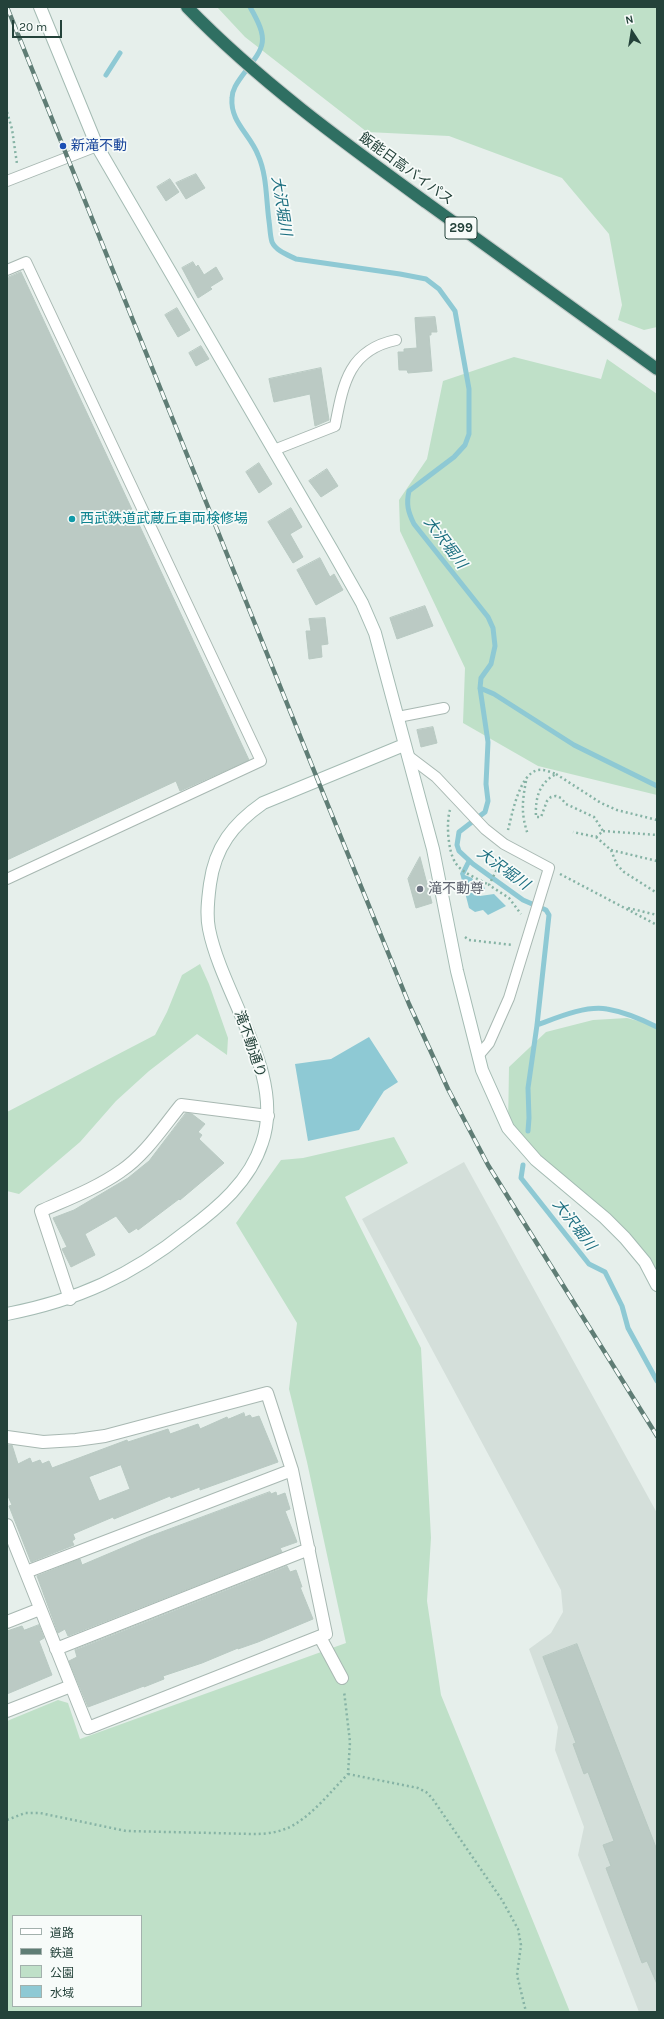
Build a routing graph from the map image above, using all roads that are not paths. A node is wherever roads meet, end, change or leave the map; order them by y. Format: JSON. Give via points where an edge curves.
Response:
{"nodes":[{"id":1,"x":40,"y":7,"type":"edge"},
{"id":2,"x":187,"y":7,"type":"edge"},
{"id":3,"x":97,"y":146,"type":"junction"},
{"id":4,"x":7,"y":181,"type":"edge"},
{"id":5,"x":7,"y":270,"type":"edge"},
{"id":6,"x":396,"y":340,"type":"dead end"},
{"id":7,"x":657,"y":369,"type":"edge"},
{"id":8,"x":274,"y":450,"type":"junction"},
{"id":9,"x":444,"y":708,"type":"dead end"},
{"id":10,"x":398,"y":717,"type":"junction"},
{"id":11,"x":405,"y":750,"type":"junction"},
{"id":12,"x":7,"y":879,"type":"edge"},
{"id":13,"x":478,"y":1056,"type":"junction"},
{"id":14,"x":268,"y":1116,"type":"junction"},
{"id":15,"x":657,"y":1285,"type":"edge"},
{"id":16,"x":70,"y":1299,"type":"junction"},
{"id":17,"x":7,"y":1314,"type":"edge"},
{"id":18,"x":7,"y":1437,"type":"edge"},
{"id":19,"x":292,"y":1470,"type":"junction"},
{"id":20,"x":7,"y":1526,"type":"edge"},
{"id":21,"x":309,"y":1549,"type":"junction"},
{"id":22,"x":26,"y":1572,"type":"junction"},
{"id":23,"x":40,"y":1609,"type":"junction"},
{"id":24,"x":7,"y":1622,"type":"edge"},
{"id":25,"x":320,"y":1637,"type":"junction"},
{"id":26,"x":56,"y":1649,"type":"junction"},
{"id":27,"x":342,"y":1678,"type":"road end"},
{"id":28,"x":71,"y":1686,"type":"junction"},
{"id":29,"x":7,"y":1711,"type":"edge"}],
"edges":[{"from":1,"to":3,"type":"street"},
{"from":2,"to":7,"type":"highway","name":"飯能日高バイパス","number":"299","via":[[267,83],[345,144]]},
{"from":3,"to":4,"type":"lane"},
{"from":3,"to":8,"type":"street"},
{"from":5,"to":12,"type":"lane","via":[[26,262],[261,761]]},
{"from":6,"to":8,"type":"lane","via":[[376,345],[367,351],[348,374],[342,388],[335,426]]},
{"from":8,"to":10,"type":"street","via":[[362,602],[375,633]]},
{"from":9,"to":10,"type":"lane"},
{"from":10,"to":11,"type":"street"},
{"from":11,"to":13,"type":"street","via":[[433,849],[454,958]]},
{"from":11,"to":13,"type":"lane","via":[[436,777],[485,829],[504,844],[549,868],[509,998],[489,1043]]},
{"from":11,"to":14,"type":"street","name":"滝不動通り","via":[[263,803],[244,816],[218,851],[208,902],[208,928],[259,1061]]},
{"from":13,"to":15,"type":"street","via":[[508,1128],[536,1160],[625,1238],[645,1262]]},
{"from":14,"to":16,"type":"street","name":"滝不動通り","via":[[263,1143],[250,1172],[214,1211],[168,1247],[122,1275]]},
{"from":14,"to":16,"type":"street","via":[[181,1105],[139,1155],[122,1171],[41,1211]]},
{"from":16,"to":17,"type":"street","name":"滝不動通り"},
{"from":18,"to":19,"type":"street","via":[[44,1442],[105,1436],[267,1393]]},
{"from":19,"to":21,"type":"street"},
{"from":19,"to":22,"type":"street"},
{"from":20,"to":22,"type":"street"},
{"from":21,"to":25,"type":"street","via":[[326,1634]]},
{"from":21,"to":26,"type":"street"},
{"from":22,"to":23,"type":"street"},
{"from":23,"to":24,"type":"street"},
{"from":23,"to":26,"type":"street"},
{"from":25,"to":27,"type":"street"},
{"from":25,"to":28,"type":"street","via":[[88,1728]]},
{"from":26,"to":28,"type":"street"},
{"from":28,"to":29,"type":"street"}]}
